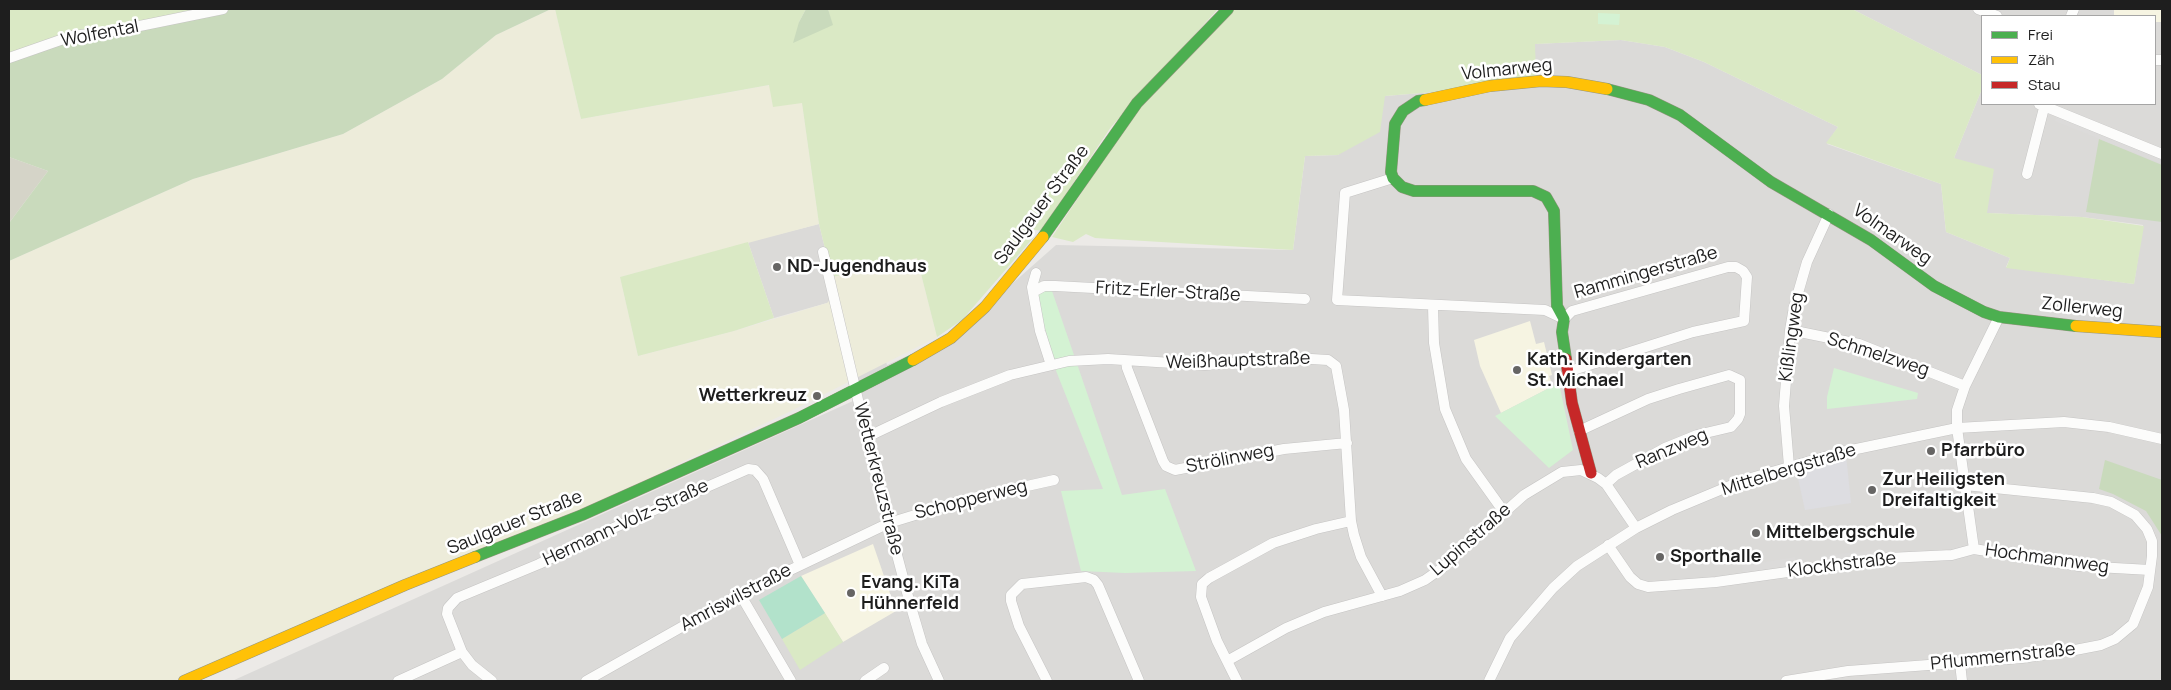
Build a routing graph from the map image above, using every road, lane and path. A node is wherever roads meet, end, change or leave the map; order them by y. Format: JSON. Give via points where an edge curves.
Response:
{"nodes":[{"id":1,"x":223,"y":9,"type":"edge"},
{"id":2,"x":1228,"y":9,"type":"edge"},
{"id":3,"x":1978,"y":9,"type":"edge"},
{"id":4,"x":1994,"y":15,"type":"edge"},
{"id":5,"x":9,"y":58,"type":"edge"},
{"id":6,"x":2043,"y":105,"type":"edge"},
{"id":7,"x":2162,"y":154,"type":"edge"},
{"id":8,"x":2027,"y":174,"type":"dead end"},
{"id":9,"x":1393,"y":178,"type":"junction"},
{"id":10,"x":1829,"y":214,"type":"junction"},
{"id":11,"x":823,"y":252,"type":"dead end"},
{"id":12,"x":1036,"y":273,"type":"dead end"},
{"id":13,"x":1033,"y":292,"type":"junction"},
{"id":14,"x":1305,"y":299,"type":"dead end"},
{"id":15,"x":1433,"y":306,"type":"junction"},
{"id":16,"x":1999,"y":316,"type":"junction"},
{"id":17,"x":1564,"y":319,"type":"junction"},
{"id":18,"x":1790,"y":330,"type":"junction"},
{"id":19,"x":2162,"y":332,"type":"edge"},
{"id":20,"x":1126,"y":361,"type":"junction"},
{"id":21,"x":1051,"y":365,"type":"junction"},
{"id":22,"x":1567,"y":372,"type":"junction"},
{"id":23,"x":1965,"y":386,"type":"junction"},
{"id":24,"x":856,"y":390,"type":"junction"},
{"id":25,"x":1957,"y":428,"type":"junction"},
{"id":26,"x":1579,"y":431,"type":"junction"},
{"id":27,"x":867,"y":438,"type":"junction"},
{"id":28,"x":2162,"y":439,"type":"edge"},
{"id":29,"x":1347,"y":443,"type":"junction"},
{"id":30,"x":1789,"y":466,"type":"junction"},
{"id":31,"x":1591,"y":473,"type":"junction"},
{"id":32,"x":1054,"y":480,"type":"dead end"},
{"id":33,"x":1606,"y":484,"type":"junction"},
{"id":34,"x":1965,"y":485,"type":"junction"},
{"id":35,"x":1504,"y":512,"type":"junction"},
{"id":36,"x":1351,"y":522,"type":"junction"},
{"id":37,"x":889,"y":523,"type":"junction"},
{"id":38,"x":1636,"y":528,"type":"junction"},
{"id":39,"x":1608,"y":545,"type":"junction"},
{"id":40,"x":1974,"y":549,"type":"junction"},
{"id":41,"x":800,"y":565,"type":"junction"},
{"id":42,"x":2150,"y":570,"type":"junction"},
{"id":43,"x":740,"y":594,"type":"junction"},
{"id":44,"x":1382,"y":596,"type":"junction"},
{"id":45,"x":462,"y":652,"type":"junction"},
{"id":46,"x":1227,"y":661,"type":"junction"},
{"id":47,"x":1960,"y":663,"type":"junction"},
{"id":48,"x":884,"y":668,"type":"dead end"},
{"id":49,"x":1803,"y":679,"type":"edge"},
{"id":50,"x":184,"y":681,"type":"edge"},
{"id":51,"x":398,"y":681,"type":"edge"},
{"id":52,"x":492,"y":681,"type":"edge"},
{"id":53,"x":586,"y":681,"type":"edge"},
{"id":54,"x":791,"y":681,"type":"edge"},
{"id":55,"x":864,"y":681,"type":"edge"},
{"id":56,"x":939,"y":681,"type":"edge"},
{"id":57,"x":1047,"y":681,"type":"edge"},
{"id":58,"x":1139,"y":681,"type":"edge"},
{"id":59,"x":1236,"y":681,"type":"edge"},
{"id":60,"x":1489,"y":681,"type":"edge"},
{"id":61,"x":1786,"y":681,"type":"edge"},
{"id":62,"x":1962,"y":681,"type":"edge"}],
"edges":[{"from":1,"to":5,"type":"street","name":"Wolfental","via":[[115,31],[72,36]]},
{"from":2,"to":24,"type":"street","name":"Saulgauer Straße","via":[[1137,102],[1052,226],[985,307],[932,351]]},
{"from":3,"to":4,"type":"street"},
{"from":6,"to":7,"type":"street"},
{"from":6,"to":8,"type":"street"},
{"from":9,"to":10,"type":"street","name":"Volmarweg","via":[[1395,124],[1409,105],[1490,86],[1568,82],[1615,90],[1665,107],[1771,182]]},
{"from":9,"to":15,"type":"street","name":"Rammingerstraße","via":[[1345,193],[1337,300]]},
{"from":9,"to":17,"type":"street","via":[[1402,187],[1414,191],[1533,191],[1546,197],[1554,211],[1557,306]]},
{"from":10,"to":16,"type":"street","name":"Volmarweg","via":[[1934,286],[1984,312]]},
{"from":10,"to":18,"type":"street","name":"Kißlingweg","via":[[1807,262]]},
{"from":11,"to":24,"type":"street"},
{"from":12,"to":13,"type":"street"},
{"from":13,"to":14,"type":"street","name":"Fritz-Erler-Straße","via":[[1044,286],[1055,286]]},
{"from":13,"to":21,"type":"street","via":[[1040,331]]},
{"from":15,"to":17,"type":"street","name":"Rammingerstraße","via":[[1545,310]]},
{"from":15,"to":35,"type":"street","via":[[1434,343],[1445,408],[1466,459]]},
{"from":16,"to":19,"type":"street","name":"Zollerweg","via":[[2119,331]]},
{"from":16,"to":23,"type":"street"},
{"from":17,"to":22,"type":"street","name":"Rammingerstraße","via":[[1562,332]]},
{"from":17,"to":22,"type":"street","name":"Rammingerstraße","via":[[1572,311],[1728,267],[1736,267],[1747,277],[1744,321],[1693,332]]},
{"from":18,"to":23,"type":"street","name":"Schmelzweg","via":[[1859,344]]},
{"from":18,"to":30,"type":"street","name":"Kißlingweg","via":[[1784,406]]},
{"from":20,"to":21,"type":"street","name":"Weißhauptstraße","via":[[1087,359]]},
{"from":20,"to":29,"type":"street","name":"Weißhauptstraße","via":[[1205,365],[1295,358],[1328,360],[1336,366]]},
{"from":20,"to":29,"type":"street","name":"Strölinweg","via":[[1163,461],[1175,470],[1284,449]]},
{"from":21,"to":27,"type":"street","name":"Weißhauptstraße","via":[[957,396]]},
{"from":22,"to":26,"type":"street","name":"Rammingerstraße"},
{"from":23,"to":25,"type":"street","via":[[1956,410]]},
{"from":24,"to":27,"type":"street","name":"Wetterkreuzstraße"},
{"from":24,"to":50,"type":"street","name":"Saulgauer Straße","via":[[582,515],[405,585]]},
{"from":25,"to":28,"type":"street","name":"Mittelbergstraße","via":[[2064,422],[2109,427]]},
{"from":25,"to":30,"type":"street","name":"Mittelbergstraße"},
{"from":25,"to":34,"type":"street"},
{"from":26,"to":31,"type":"street","name":"Rammingerstraße"},
{"from":26,"to":33,"type":"street","name":"Ranzweg","via":[[1679,388],[1729,375],[1740,380],[1740,414],[1731,427],[1697,435],[1665,448]]},
{"from":27,"to":37,"type":"street","name":"Wetterkreuzstraße"},
{"from":29,"to":36,"type":"street","name":"Weißhauptstraße"},
{"from":30,"to":38,"type":"street","name":"Mittelbergstraße","via":[[1709,494]]},
{"from":31,"to":33,"type":"street"},
{"from":31,"to":35,"type":"street","name":"Lupinstraße","via":[[1581,470],[1562,472],[1543,481]]},
{"from":32,"to":37,"type":"street","name":"Schopperweg","via":[[964,500]]},
{"from":33,"to":38,"type":"street"},
{"from":34,"to":40,"type":"street"},
{"from":34,"to":42,"type":"street","name":"Pflummernstraße","via":[[2093,498],[2124,508],[2141,520],[2147,529],[2152,542]]},
{"from":35,"to":44,"type":"street","name":"Lupinstraße","via":[[1442,568],[1411,587]]},
{"from":36,"to":44,"type":"street","name":"Weißhauptstraße","via":[[1357,546]]},
{"from":36,"to":46,"type":"street","via":[[1316,528],[1273,543],[1202,584],[1201,597]]},
{"from":37,"to":41,"type":"street","name":"Amriswilstraße"},
{"from":37,"to":56,"type":"street","name":"Wetterkreuzstraße","via":[[917,628]]},
{"from":38,"to":39,"type":"street","name":"Mittelbergstraße"},
{"from":39,"to":40,"type":"street","name":"Klockhstraße","via":[[1630,577],[1648,587],[1716,582],[1888,558],[1952,555]]},
{"from":39,"to":60,"type":"street","name":"Mittelbergstraße","via":[[1577,566],[1530,613],[1505,646]]},
{"from":40,"to":42,"type":"street","name":"Hochmannweg","via":[[2079,566]]},
{"from":41,"to":43,"type":"street","name":"Amriswilstraße"},
{"from":41,"to":45,"type":"street","name":"Hermann-Volz-Straße","via":[[764,480],[755,470],[748,469],[456,598],[447,614]]},
{"from":42,"to":47,"type":"street","name":"Pflummernstraße","via":[[2139,614],[2133,624],[2115,639],[2101,645],[2022,658]]},
{"from":43,"to":53,"type":"street","name":"Amriswilstraße"},
{"from":43,"to":54,"type":"street"},
{"from":44,"to":46,"type":"street","name":"Lupinstraße","via":[[1305,620]]},
{"from":45,"to":51,"type":"street"},
{"from":45,"to":52,"type":"street","name":"Hermann-Volz-Straße"},
{"from":46,"to":59,"type":"street"},
{"from":47,"to":49,"type":"street","name":"Pflummernstraße","via":[[1848,671]]},
{"from":47,"to":62,"type":"street"},
{"from":48,"to":55,"type":"street"},
{"from":49,"to":61,"type":"street","name":"Pflummernstraße"},
{"from":57,"to":58,"type":"street","via":[[1019,626],[1011,595],[1022,584],[1086,577],[1098,584]]}]}
